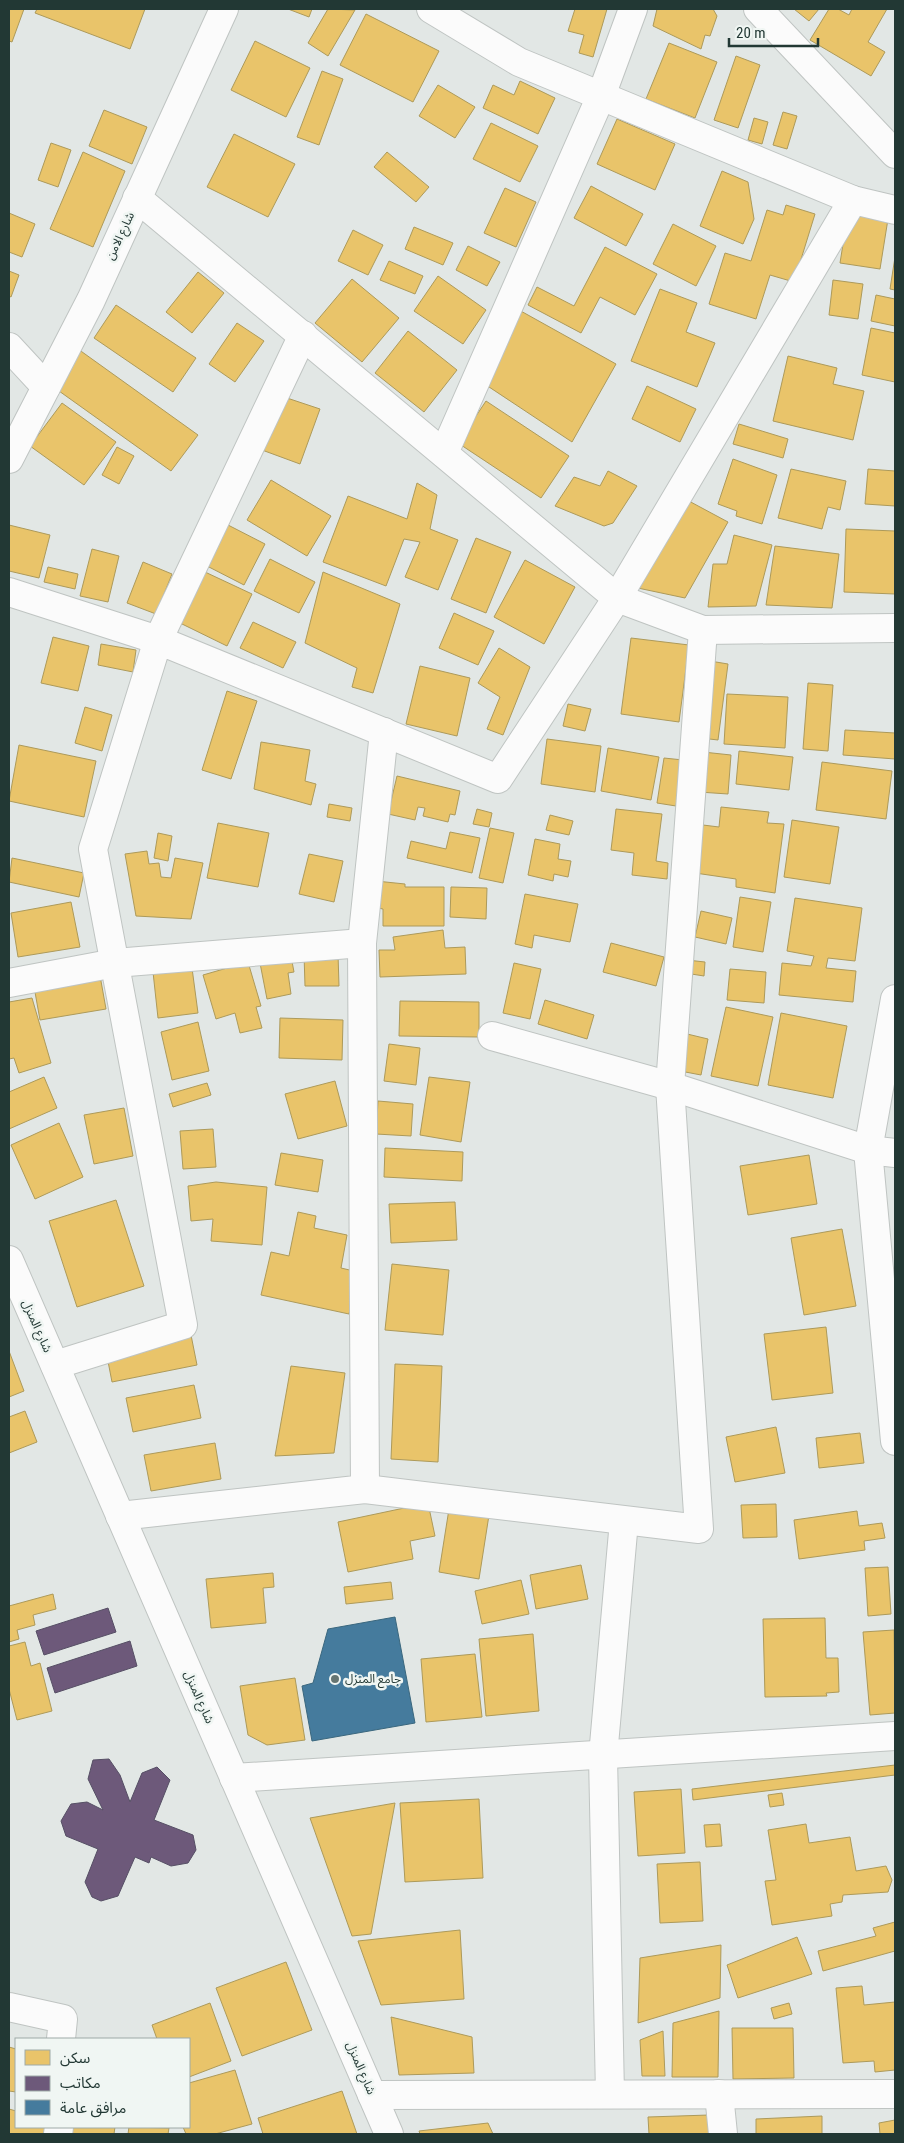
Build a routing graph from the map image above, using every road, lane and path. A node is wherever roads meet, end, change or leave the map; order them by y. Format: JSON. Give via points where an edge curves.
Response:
{"nodes":[{"id":1,"x":224,"y":9,"type":"edge"},
{"id":2,"x":431,"y":9,"type":"edge"},
{"id":3,"x":633,"y":9,"type":"edge"},
{"id":4,"x":758,"y":9,"type":"edge"},
{"id":5,"x":601,"y":96,"type":"junction"},
{"id":6,"x":895,"y":154,"type":"edge"},
{"id":7,"x":137,"y":198,"type":"junction"},
{"id":8,"x":853,"y":200,"type":"junction"},
{"id":9,"x":895,"y":210,"type":"edge"},
{"id":10,"x":303,"y":335,"type":"junction"},
{"id":11,"x":9,"y":347,"type":"edge"},
{"id":12,"x":46,"y":387,"type":"junction"},
{"id":13,"x":444,"y":453,"type":"junction"},
{"id":14,"x":9,"y":459,"type":"edge"},
{"id":15,"x":9,"y":592,"type":"edge"},
{"id":16,"x":617,"y":598,"type":"junction"},
{"id":17,"x":895,"y":628,"type":"edge"},
{"id":18,"x":704,"y":630,"type":"junction"},
{"id":19,"x":158,"y":640,"type":"junction"},
{"id":20,"x":384,"y":732,"type":"junction"},
{"id":21,"x":362,"y":943,"type":"junction"},
{"id":22,"x":115,"y":963,"type":"junction"},
{"id":23,"x":9,"y":984,"type":"edge"},
{"id":24,"x":895,"y":999,"type":"edge"},
{"id":25,"x":492,"y":1036,"type":"dead end"},
{"id":26,"x":670,"y":1086,"type":"junction"},
{"id":27,"x":868,"y":1150,"type":"junction"},
{"id":28,"x":895,"y":1153,"type":"edge"},
{"id":29,"x":9,"y":1260,"type":"edge"},
{"id":30,"x":54,"y":1365,"type":"junction"},
{"id":31,"x":894,"y":1401,"type":"edge"},
{"id":32,"x":895,"y":1441,"type":"edge"},
{"id":33,"x":365,"y":1489,"type":"junction"},
{"id":34,"x":120,"y":1516,"type":"junction"},
{"id":35,"x":624,"y":1521,"type":"junction"},
{"id":36,"x":895,"y":1736,"type":"edge"},
{"id":37,"x":603,"y":1756,"type":"junction"},
{"id":38,"x":234,"y":1778,"type":"junction"},
{"id":39,"x":9,"y":2007,"type":"edge"},
{"id":40,"x":61,"y":2038,"type":"edge"},
{"id":41,"x":372,"y":2094,"type":"junction"},
{"id":42,"x":610,"y":2094,"type":"junction"},
{"id":43,"x":720,"y":2094,"type":"junction"},
{"id":44,"x":895,"y":2094,"type":"edge"},
{"id":45,"x":389,"y":2134,"type":"edge"},
{"id":46,"x":723,"y":2134,"type":"edge"}],
"edges":[{"from":1,"to":7,"type":"street","name":"شارع الامن"},
{"from":2,"to":5,"type":"street","via":[[519,62]]},
{"from":3,"to":5,"type":"street"},
{"from":4,"to":6,"type":"street"},
{"from":5,"to":8,"type":"street"},
{"from":5,"to":13,"type":"street"},
{"from":7,"to":10,"type":"street"},
{"from":7,"to":12,"type":"street","name":"شارع الامن","via":[[91,300]]},
{"from":8,"to":9,"type":"street"},
{"from":8,"to":16,"type":"street"},
{"from":10,"to":13,"type":"street"},
{"from":10,"to":19,"type":"street"},
{"from":11,"to":12,"type":"street"},
{"from":12,"to":14,"type":"street","name":"شارع الامن"},
{"from":13,"to":16,"type":"street"},
{"from":15,"to":19,"type":"street"},
{"from":16,"to":18,"type":"street"},
{"from":16,"to":20,"type":"street","via":[[498,779]]},
{"from":17,"to":18,"type":"street"},
{"from":18,"to":26,"type":"street"},
{"from":19,"to":20,"type":"street"},
{"from":19,"to":22,"type":"street","via":[[93,850]]},
{"from":20,"to":21,"type":"street"},
{"from":21,"to":22,"type":"street"},
{"from":21,"to":33,"type":"street"},
{"from":22,"to":23,"type":"street"},
{"from":22,"to":30,"type":"street","via":[[183,1325]]},
{"from":24,"to":27,"type":"street"},
{"from":25,"to":26,"type":"street"},
{"from":26,"to":27,"type":"street"},
{"from":26,"to":35,"type":"street","via":[[699,1529]]},
{"from":27,"to":28,"type":"street"},
{"from":27,"to":31,"type":"street"},
{"from":29,"to":30,"type":"street","name":"شارع المنزل"},
{"from":30,"to":34,"type":"street","name":"شارع المنزل"},
{"from":31,"to":32,"type":"street"},
{"from":33,"to":34,"type":"street"},
{"from":33,"to":35,"type":"street"},
{"from":34,"to":38,"type":"street","name":"شارع المنزل"},
{"from":35,"to":37,"type":"street"},
{"from":36,"to":37,"type":"street"},
{"from":37,"to":38,"type":"street"},
{"from":37,"to":42,"type":"street"},
{"from":38,"to":41,"type":"street","name":"شارع المنزل"},
{"from":39,"to":40,"type":"street","via":[[63,2019]]},
{"from":41,"to":42,"type":"street"},
{"from":41,"to":45,"type":"street","name":"شارع المنزل"},
{"from":42,"to":43,"type":"street"},
{"from":43,"to":44,"type":"street"},
{"from":43,"to":46,"type":"street"}]}
